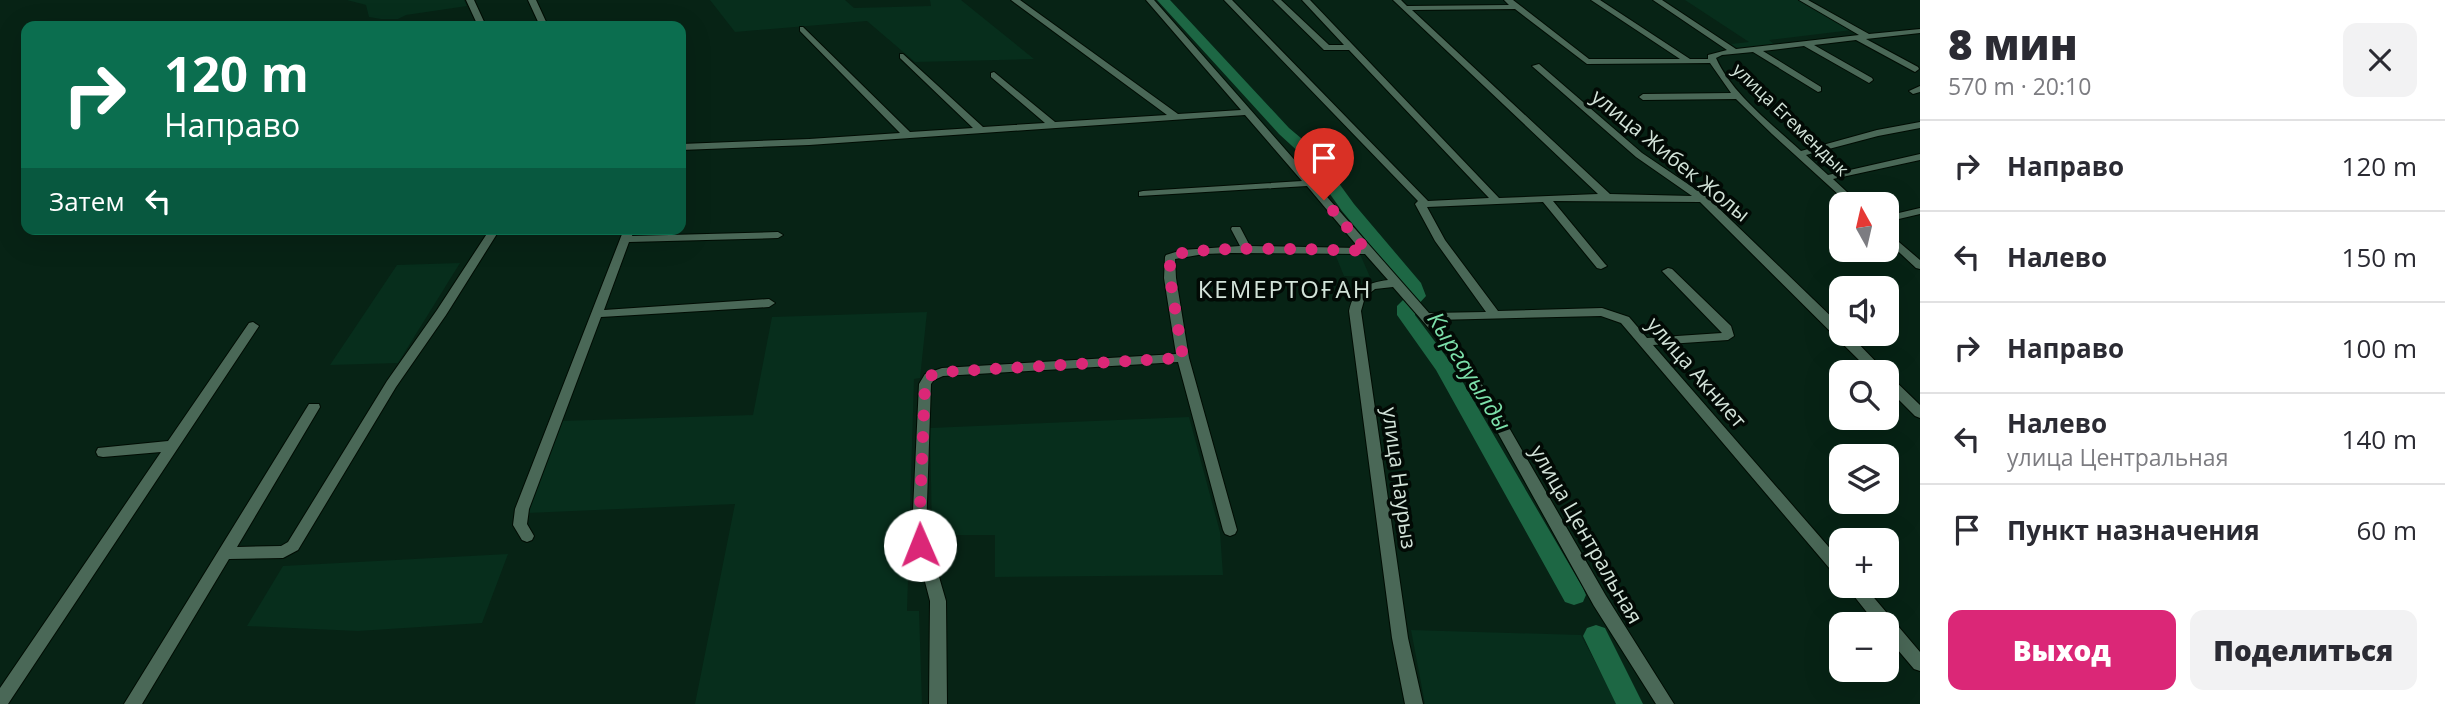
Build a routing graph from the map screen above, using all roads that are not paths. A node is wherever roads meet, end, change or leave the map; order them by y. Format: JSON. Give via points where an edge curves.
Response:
{"nodes":[{"id":1,"x":470,"y":0,"type":"edge"},
{"id":2,"x":532,"y":0,"type":"edge"},
{"id":3,"x":1016,"y":0,"type":"edge"},
{"id":4,"x":1150,"y":0,"type":"edge"},
{"id":5,"x":1228,"y":0,"type":"edge"},
{"id":6,"x":1277,"y":0,"type":"edge"},
{"id":7,"x":1306,"y":0,"type":"edge"},
{"id":8,"x":1397,"y":0,"type":"edge"},
{"id":9,"x":1508,"y":0,"type":"edge"},
{"id":10,"x":1595,"y":0,"type":"edge"},
{"id":11,"x":1657,"y":0,"type":"edge"},
{"id":12,"x":1803,"y":0,"type":"edge"},
{"id":13,"x":1517,"y":7,"type":"junction"},
{"id":14,"x":1406,"y":8,"type":"junction"},
{"id":15,"x":480,"y":21,"type":"edge"},
{"id":16,"x":542,"y":21,"type":"edge"},
{"id":17,"x":803,"y":29,"type":"dead end"},
{"id":18,"x":1920,"y":31,"type":"edge"},
{"id":19,"x":1868,"y":37,"type":"junction"},
{"id":20,"x":1858,"y":38,"type":"junction"},
{"id":21,"x":1806,"y":44,"type":"junction"},
{"id":22,"x":1350,"y":47,"type":"junction"},
{"id":23,"x":1754,"y":49,"type":"junction"},
{"id":24,"x":1734,"y":51,"type":"junction"},
{"id":25,"x":903,"y":56,"type":"dead end"},
{"id":26,"x":1712,"y":58,"type":"junction"},
{"id":27,"x":1686,"y":59,"type":"junction"},
{"id":28,"x":1536,"y":66,"type":"dead end"},
{"id":29,"x":1915,"y":69,"type":"dead end"},
{"id":30,"x":994,"y":75,"type":"dead end"},
{"id":31,"x":1869,"y":80,"type":"dead end"},
{"id":32,"x":1818,"y":89,"type":"dead end"},
{"id":33,"x":1740,"y":96,"type":"junction"},
{"id":34,"x":1643,"y":97,"type":"dead end"},
{"id":35,"x":1246,"y":112,"type":"junction"},
{"id":36,"x":1176,"y":117,"type":"junction"},
{"id":37,"x":1053,"y":125,"type":"junction"},
{"id":38,"x":1920,"y":125,"type":"edge"},
{"id":39,"x":980,"y":130,"type":"junction"},
{"id":40,"x":906,"y":135,"type":"junction"},
{"id":41,"x":686,"y":147,"type":"edge"},
{"id":42,"x":1799,"y":154,"type":"junction"},
{"id":43,"x":1920,"y":157,"type":"edge"},
{"id":44,"x":1826,"y":177,"type":"junction"},
{"id":45,"x":1310,"y":183,"type":"junction"},
{"id":46,"x":1842,"y":192,"type":"edge"},
{"id":47,"x":1143,"y":194,"type":"dead end"},
{"id":48,"x":1546,"y":199,"type":"junction"},
{"id":49,"x":1609,"y":199,"type":"junction"},
{"id":50,"x":1703,"y":199,"type":"junction"},
{"id":51,"x":1497,"y":201,"type":"junction"},
{"id":52,"x":1426,"y":204,"type":"junction"},
{"id":53,"x":1920,"y":211,"type":"edge"},
{"id":54,"x":1899,"y":216,"type":"edge"},
{"id":55,"x":1236,"y":229,"type":"dead end"},
{"id":56,"x":686,"y":234,"type":"edge"},
{"id":57,"x":491,"y":235,"type":"edge"},
{"id":58,"x":627,"y":235,"type":"edge"},
{"id":59,"x":778,"y":235,"type":"dead end"},
{"id":60,"x":1899,"y":246,"type":"edge"},
{"id":61,"x":1247,"y":250,"type":"junction"},
{"id":62,"x":1367,"y":251,"type":"junction"},
{"id":63,"x":1601,"y":266,"type":"dead end"},
{"id":64,"x":1920,"y":266,"type":"edge"},
{"id":65,"x":1668,"y":271,"type":"dead end"},
{"id":66,"x":1398,"y":287,"type":"junction"},
{"id":67,"x":769,"y":303,"type":"dead end"},
{"id":68,"x":1421,"y":313,"type":"junction"},
{"id":69,"x":597,"y":314,"type":"junction"},
{"id":70,"x":1494,"y":314,"type":"junction"},
{"id":71,"x":1829,"y":322,"type":"edge"},
{"id":72,"x":253,"y":326,"type":"dead end"},
{"id":73,"x":1644,"y":342,"type":"junction"},
{"id":74,"x":1853,"y":346,"type":"edge"},
{"id":75,"x":1183,"y":358,"type":"junction"},
{"id":76,"x":1867,"y":360,"type":"edge"},
{"id":77,"x":1899,"y":392,"type":"edge"},
{"id":78,"x":314,"y":407,"type":"dead end"},
{"id":79,"x":1920,"y":413,"type":"edge"},
{"id":80,"x":172,"y":446,"type":"junction"},
{"id":81,"x":103,"y":452,"type":"dead end"},
{"id":82,"x":1230,"y":530,"type":"dead end"},
{"id":83,"x":527,"y":536,"type":"dead end"},
{"id":84,"x":226,"y":553,"type":"junction"},
{"id":85,"x":1829,"y":558,"type":"edge"},
{"id":86,"x":1864,"y":598,"type":"edge"},
{"id":87,"x":1920,"y":664,"type":"edge"},
{"id":88,"x":0,"y":702,"type":"edge"},
{"id":89,"x":133,"y":704,"type":"edge"},
{"id":90,"x":938,"y":704,"type":"edge"},
{"id":91,"x":1414,"y":704,"type":"edge"},
{"id":92,"x":1665,"y":704,"type":"edge"}],
"edges":[{"from":1,"to":15,"type":"street"},
{"from":2,"to":16,"type":"street"},
{"from":3,"to":36,"type":"street"},
{"from":4,"to":35,"type":"street","name":"улица Центральная"},
{"from":5,"to":52,"type":"street"},
{"from":6,"to":22,"type":"street","via":[[1327,48]]},
{"from":7,"to":22,"type":"street"},
{"from":8,"to":14,"type":"street"},
{"from":9,"to":13,"type":"street"},
{"from":10,"to":27,"type":"street"},
{"from":11,"to":24,"type":"street"},
{"from":12,"to":19,"type":"street"},
{"from":13,"to":14,"type":"street"},
{"from":13,"to":27,"type":"street","via":[[1587,62]]},
{"from":14,"to":49,"type":"street"},
{"from":17,"to":40,"type":"street"},
{"from":18,"to":19,"type":"street"},
{"from":19,"to":20,"type":"street"},
{"from":20,"to":21,"type":"street"},
{"from":20,"to":29,"type":"street"},
{"from":21,"to":23,"type":"street"},
{"from":21,"to":31,"type":"street"},
{"from":22,"to":51,"type":"street"},
{"from":23,"to":24,"type":"street"},
{"from":23,"to":32,"type":"street"},
{"from":24,"to":26,"type":"street"},
{"from":25,"to":39,"type":"street"},
{"from":26,"to":27,"type":"street"},
{"from":26,"to":33,"type":"street","name":"улица Егемендык"},
{"from":28,"to":50,"type":"street","name":"улица Жибек Жолы","via":[[1639,155]]},
{"from":30,"to":37,"type":"street"},
{"from":33,"to":34,"type":"street"},
{"from":33,"to":42,"type":"street","name":"улица Егемендык"},
{"from":35,"to":36,"type":"street"},
{"from":35,"to":45,"type":"street","name":"улица Центральная"},
{"from":36,"to":37,"type":"street"},
{"from":37,"to":39,"type":"street"},
{"from":38,"to":42,"type":"street"},
{"from":39,"to":40,"type":"street"},
{"from":40,"to":41,"type":"street"},
{"from":42,"to":44,"type":"street","name":"улица Егемендык"},
{"from":43,"to":44,"type":"street"},
{"from":44,"to":46,"type":"street","name":"улица Егемендык"},
{"from":45,"to":47,"type":"street"},
{"from":45,"to":62,"type":"street","name":"улица Центральная"},
{"from":48,"to":49,"type":"street"},
{"from":48,"to":51,"type":"street"},
{"from":48,"to":63,"type":"street"},
{"from":49,"to":50,"type":"street"},
{"from":50,"to":71,"type":"street","name":"улица Жибек Жолы"},
{"from":51,"to":52,"type":"street"},
{"from":52,"to":70,"type":"street","via":[[1420,204],[1440,241]]},
{"from":53,"to":54,"type":"street"},
{"from":55,"to":61,"type":"street"},
{"from":56,"to":59,"type":"street"},
{"from":57,"to":84,"type":"street","via":[[391,384],[293,546],[283,552]]},
{"from":58,"to":69,"type":"street"},
{"from":60,"to":64,"type":"street"},
{"from":61,"to":62,"type":"street"},
{"from":61,"to":75,"type":"street","via":[[1170,257]]},
{"from":62,"to":66,"type":"street","name":"улица Центральная"},
{"from":65,"to":73,"type":"street","via":[[1727,329],[1728,336]]},
{"from":66,"to":68,"type":"street","name":"улица Центральная"},
{"from":66,"to":91,"type":"street","name":"улица Наурыз","via":[[1370,286],[1357,298],[1356,311],[1400,638]]},
{"from":67,"to":69,"type":"street"},
{"from":68,"to":70,"type":"street","name":"улица Акниет"},
{"from":68,"to":92,"type":"street","name":"улица Центральная","via":[[1451,346],[1495,415]]},
{"from":69,"to":83,"type":"street","via":[[522,509],[520,525]]},
{"from":70,"to":73,"type":"street","name":"улица Акниет","via":[[1602,313],[1625,320]]},
{"from":72,"to":80,"type":"street"},
{"from":73,"to":85,"type":"street","name":"улица Акниет"},
{"from":74,"to":76,"type":"street","name":"улица Жибек Жолы"},
{"from":75,"to":82,"type":"street"},
{"from":75,"to":90,"type":"street","via":[[929,376],[919,532],[938,601]]},
{"from":77,"to":79,"type":"street"},
{"from":78,"to":84,"type":"street"},
{"from":80,"to":81,"type":"street"},
{"from":80,"to":88,"type":"street"},
{"from":84,"to":89,"type":"street"},
{"from":86,"to":87,"type":"street"}]}
